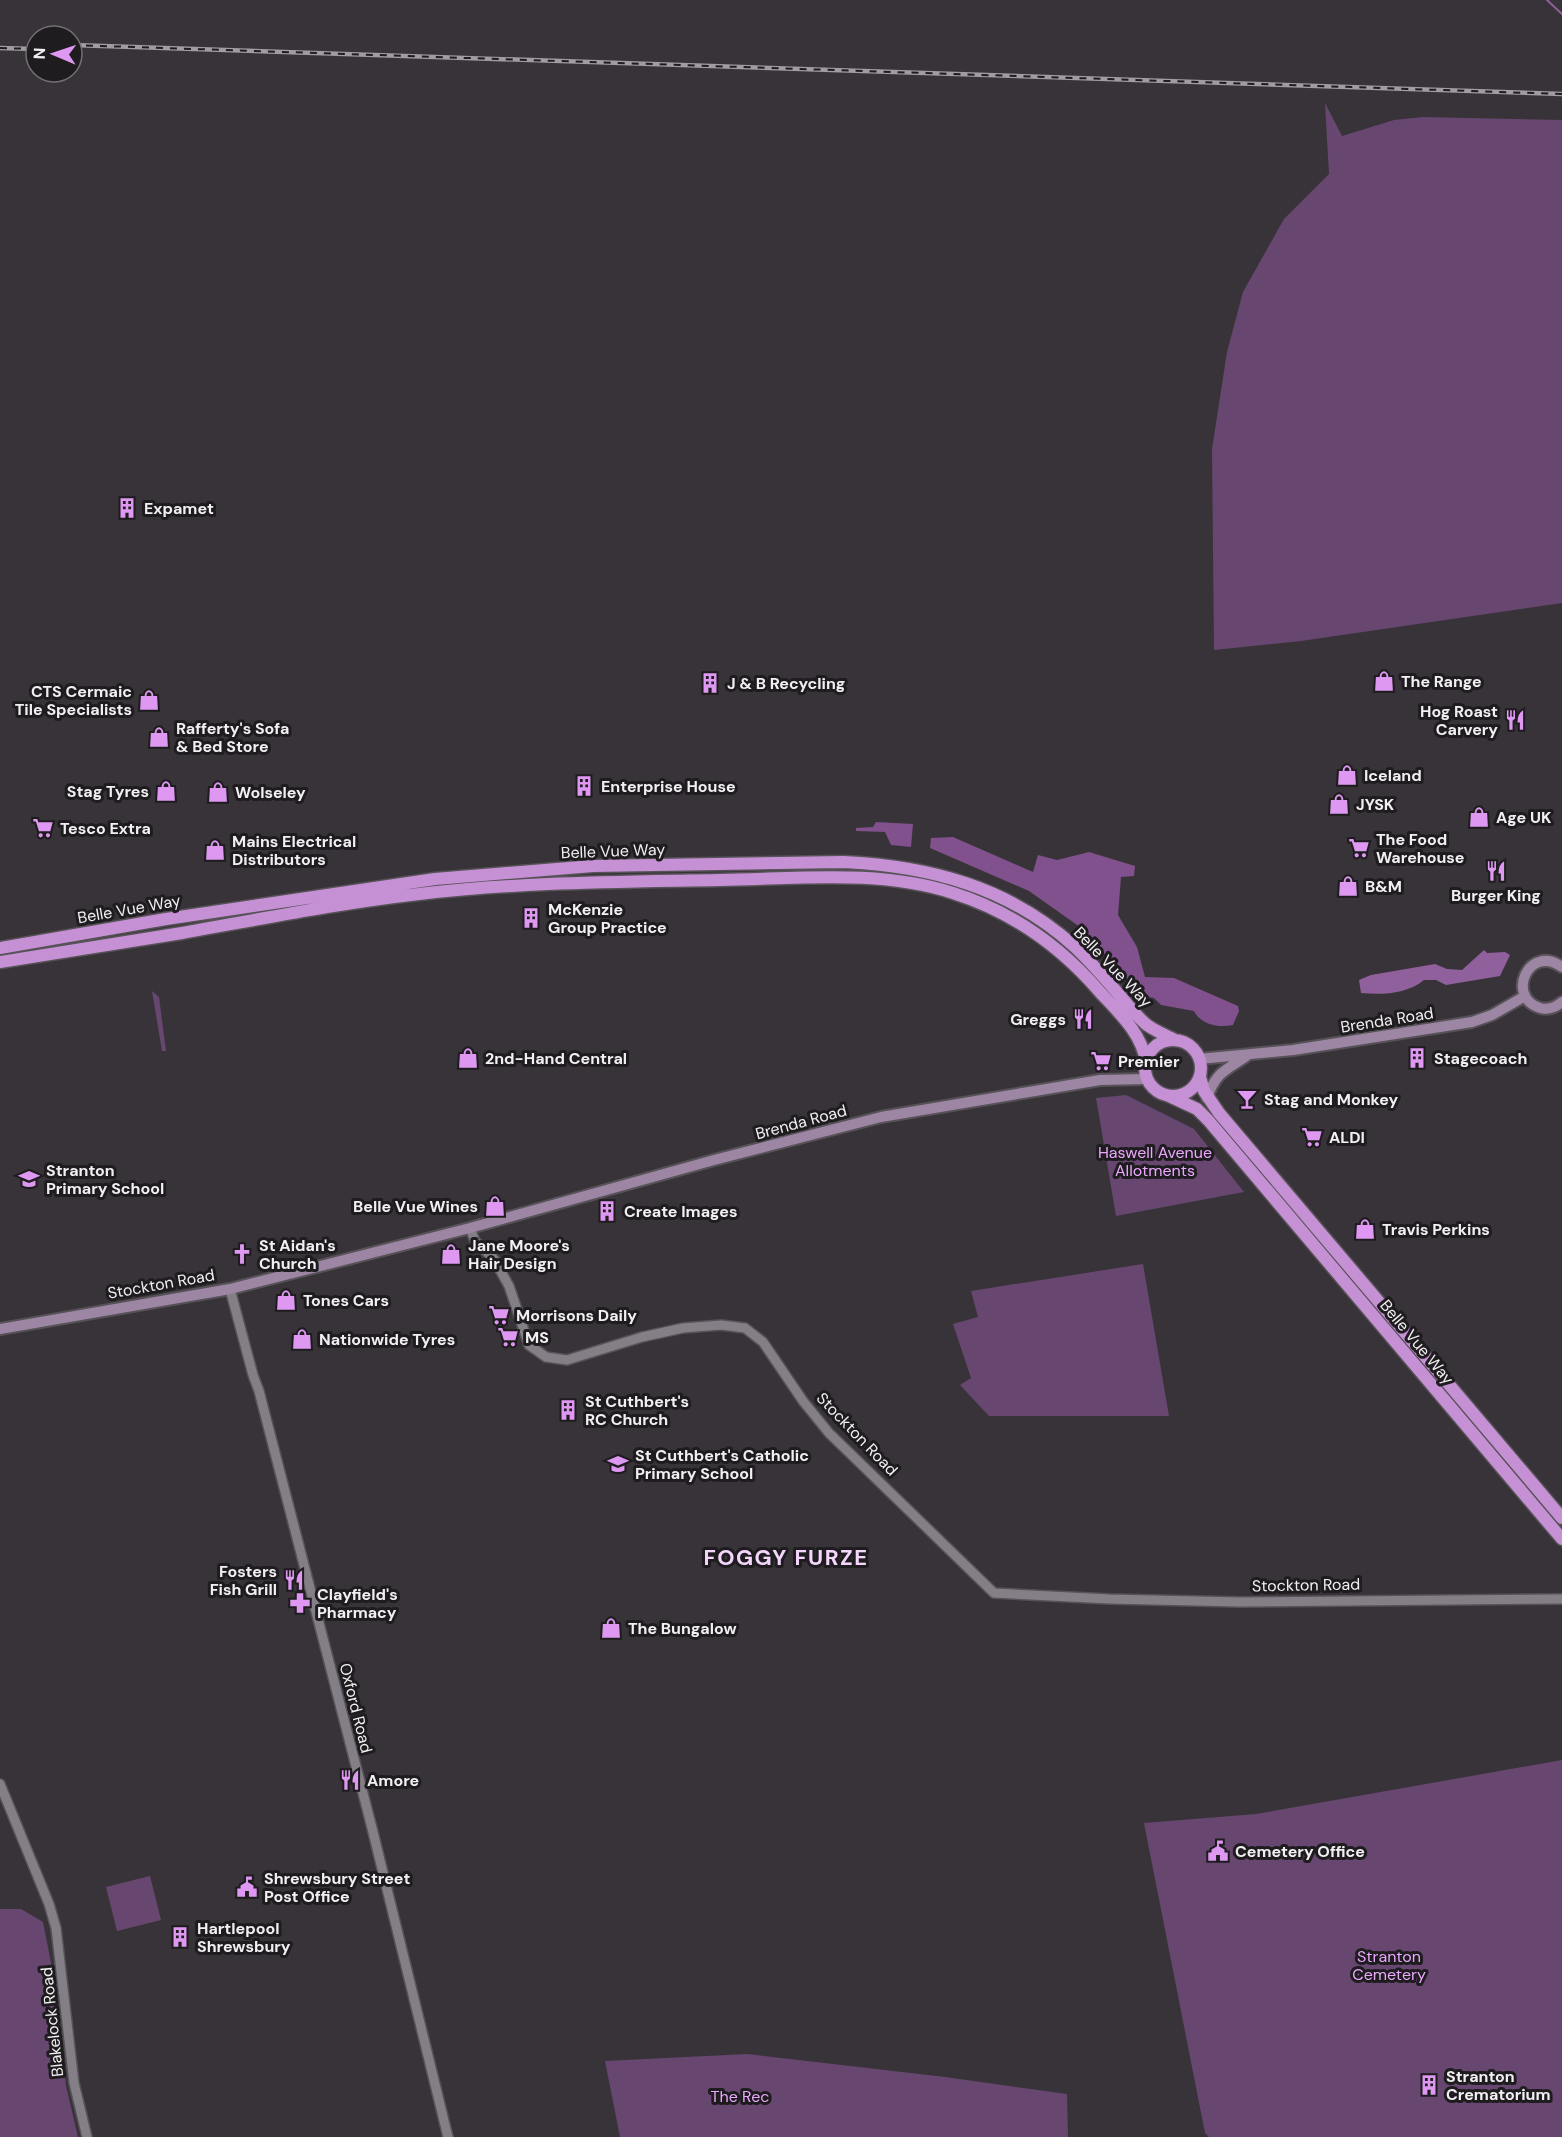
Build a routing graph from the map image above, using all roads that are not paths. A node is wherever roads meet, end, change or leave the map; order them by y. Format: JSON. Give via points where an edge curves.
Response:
{"nodes":[{"id":1,"x":0,"y":948,"type":"edge"},
{"id":2,"x":0,"y":962,"type":"edge"},
{"id":3,"x":1562,"y":967,"type":"edge"},
{"id":4,"x":1525,"y":996,"type":"junction"},
{"id":5,"x":1562,"y":1002,"type":"edge"},
{"id":6,"x":1175,"y":1040,"type":"junction"},
{"id":7,"x":1249,"y":1055,"type":"junction"},
{"id":8,"x":1199,"y":1059,"type":"junction"},
{"id":9,"x":1146,"y":1062,"type":"junction"},
{"id":10,"x":1200,"y":1077,"type":"junction"},
{"id":11,"x":1147,"y":1078,"type":"junction"},
{"id":12,"x":1169,"y":1096,"type":"junction"},
{"id":13,"x":1207,"y":1098,"type":"junction"},
{"id":14,"x":470,"y":1228,"type":"junction"},
{"id":15,"x":230,"y":1289,"type":"junction"},
{"id":16,"x":0,"y":1329,"type":"edge"},
{"id":17,"x":1562,"y":1518,"type":"edge"},
{"id":18,"x":1562,"y":1539,"type":"edge"},
{"id":19,"x":1562,"y":1599,"type":"edge"},
{"id":20,"x":0,"y":1784,"type":"edge"},
{"id":21,"x":87,"y":2137,"type":"edge"},
{"id":22,"x":448,"y":2137,"type":"edge"}],
"edges":[{"from":1,"to":6,"type":"highway","name":"Belle Vue Way","via":[[435,879],[593,866],[878,863],[970,884],[1023,910],[1074,947],[1146,1024]]},
{"from":2,"to":9,"type":"highway","name":"Belle Vue Way","via":[[300,911],[488,887],[819,878],[895,880],[925,885],[976,902],[1043,939],[1081,972],[1124,1020],[1140,1041]]},
{"from":3,"to":4,"type":"main road","via":[[1548,961],[1529,968],[1522,981]]},
{"from":4,"to":5,"type":"main road","via":[[1544,1009]]},
{"from":4,"to":7,"type":"main road","name":"Brenda Road","via":[[1472,1022]]},
{"from":6,"to":8,"type":"highway","via":[[1190,1046]]},
{"from":6,"to":9,"type":"highway","via":[[1156,1046]]},
{"from":7,"to":8,"type":"main road","name":"Brenda Road"},
{"from":7,"to":13,"type":"main road","name":"Brenda Road","via":[[1218,1075]]},
{"from":8,"to":10,"type":"highway"},
{"from":9,"to":11,"type":"highway"},
{"from":10,"to":12,"type":"highway","via":[[1188,1092]]},
{"from":10,"to":13,"type":"highway"},
{"from":11,"to":12,"type":"highway","via":[[1155,1090]]},
{"from":11,"to":14,"type":"main road","name":"Brenda Road","via":[[1100,1080],[881,1117]]},
{"from":12,"to":18,"type":"highway","name":"Belle Vue Way","via":[[1197,1108],[1208,1120]]},
{"from":13,"to":17,"type":"highway"},
{"from":14,"to":15,"type":"main road","name":"Stockton Road"},
{"from":14,"to":19,"type":"street","name":"Stockton Road","via":[[509,1286],[529,1345],[546,1357],[567,1360],[683,1328],[728,1325],[755,1334],[829,1433],[994,1593],[1240,1602]]},
{"from":15,"to":16,"type":"main road","name":"Stockton Road"},
{"from":15,"to":22,"type":"street","name":"Oxford Road","via":[[348,1732]]},
{"from":20,"to":21,"type":"street","name":"Blakelock Road","via":[[50,1904],[74,2083]]}]}
